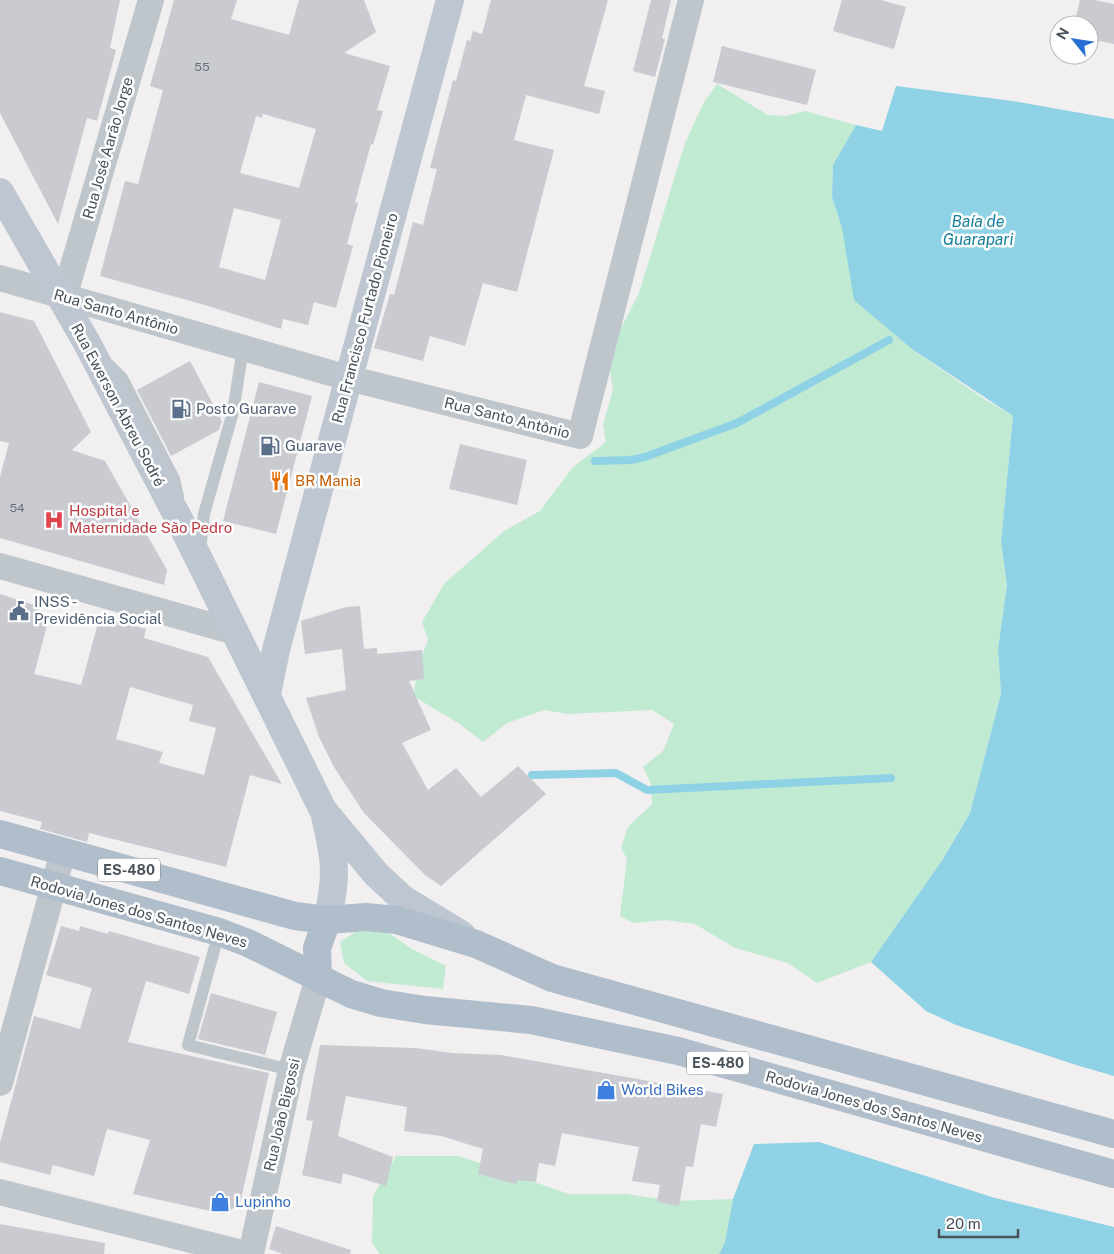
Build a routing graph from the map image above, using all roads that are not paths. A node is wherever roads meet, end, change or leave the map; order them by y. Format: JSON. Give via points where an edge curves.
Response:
{"nodes":[{"id":1,"x":151,"y":0,"type":"edge"},
{"id":2,"x":450,"y":0,"type":"edge"},
{"id":3,"x":691,"y":0,"type":"edge"},
{"id":4,"x":0,"y":192,"type":"edge"},
{"id":5,"x":0,"y":278,"type":"edge"},
{"id":6,"x":61,"y":296,"type":"junction"},
{"id":7,"x":243,"y":348,"type":"junction"},
{"id":8,"x":348,"y":378,"type":"junction"},
{"id":9,"x":194,"y":550,"type":"junction"},
{"id":10,"x":0,"y":566,"type":"edge"},
{"id":11,"x":235,"y":632,"type":"junction"},
{"id":12,"x":267,"y":694,"type":"junction"},
{"id":13,"x":323,"y":810,"type":"junction"},
{"id":14,"x":0,"y":834,"type":"edge"},
{"id":15,"x":63,"y":852,"type":"junction"},
{"id":16,"x":0,"y":872,"type":"edge"},
{"id":17,"x":55,"y":887,"type":"junction"},
{"id":18,"x":327,"y":920,"type":"junction"},
{"id":19,"x":219,"y":932,"type":"junction"},
{"id":20,"x":476,"y":944,"type":"junction"},
{"id":21,"x":318,"y":978,"type":"junction"},
{"id":22,"x":291,"y":1070,"type":"junction"},
{"id":23,"x":0,"y":1083,"type":"edge"},
{"id":24,"x":1114,"y":1134,"type":"edge"},
{"id":25,"x":1114,"y":1174,"type":"edge"},
{"id":26,"x":0,"y":1192,"type":"edge"},
{"id":27,"x":249,"y":1254,"type":"edge"}],
"edges":[{"from":1,"to":6,"type":"street","name":"Rua José Aarão Jorge"},
{"from":2,"to":8,"type":"main road","name":"Rua Francisco Furtado Pioneiro"},
{"from":3,"to":8,"type":"street","name":"Rua Santo Antônio","via":[[580,436]]},
{"from":4,"to":6,"type":"main road","name":"Rua Ewerson Abreu Sodré"},
{"from":5,"to":6,"type":"street","name":"Rua Santo Antônio"},
{"from":6,"to":7,"type":"street","name":"Rua Santo Antônio"},
{"from":6,"to":9,"type":"main road","name":"Rua Ewerson Abreu Sodré"},
{"from":7,"to":8,"type":"street","name":"Rua Santo Antônio"},
{"from":7,"to":9,"type":"lane","via":[[233,412]]},
{"from":8,"to":12,"type":"main road","name":"Rua Francisco Furtado Pioneiro"},
{"from":9,"to":11,"type":"main road","name":"Rua Ewerson Abreu Sodré"},
{"from":10,"to":11,"type":"street"},
{"from":11,"to":12,"type":"main road","name":"Rua Ewerson Abreu Sodré"},
{"from":12,"to":13,"type":"main road","name":"Rua Ewerson Abreu Sodré"},
{"from":13,"to":18,"type":"main road","name":"Rua Ewerson Abreu Sodré","via":[[336,867]]},
{"from":13,"to":20,"type":"main road","name":"Rua Ewerson Abreu Sodré","via":[[376,874],[403,899]]},
{"from":14,"to":15,"type":"main road","number":"ES-480"},
{"from":15,"to":17,"type":"street"},
{"from":15,"to":18,"type":"main road","number":"ES-480","via":[[295,916]]},
{"from":16,"to":17,"type":"main road","name":"Rodovia Jones dos Santos Neves","number":"ES-480"},
{"from":17,"to":19,"type":"main road","name":"Rodovia Jones dos Santos Neves","number":"ES-480"},
{"from":17,"to":23,"type":"street"},
{"from":18,"to":20,"type":"main road","number":"ES-480","via":[[366,917],[397,920]]},
{"from":18,"to":21,"type":"main road","via":[[317,948]]},
{"from":19,"to":21,"type":"main road","name":"Rodovia Jones dos Santos Neves","number":"ES-480"},
{"from":19,"to":22,"type":"lane","via":[[188,1045]]},
{"from":20,"to":24,"type":"main road","number":"ES-480","via":[[552,978]]},
{"from":21,"to":22,"type":"street","name":"Rua João Bigossi"},
{"from":21,"to":25,"type":"main road","name":"Rodovia Jones dos Santos Neves","number":"ES-480","via":[[351,994],[381,1003],[531,1020],[678,1051]]},
{"from":22,"to":27,"type":"street","name":"Rua João Bigossi"},
{"from":26,"to":27,"type":"street"}]}
